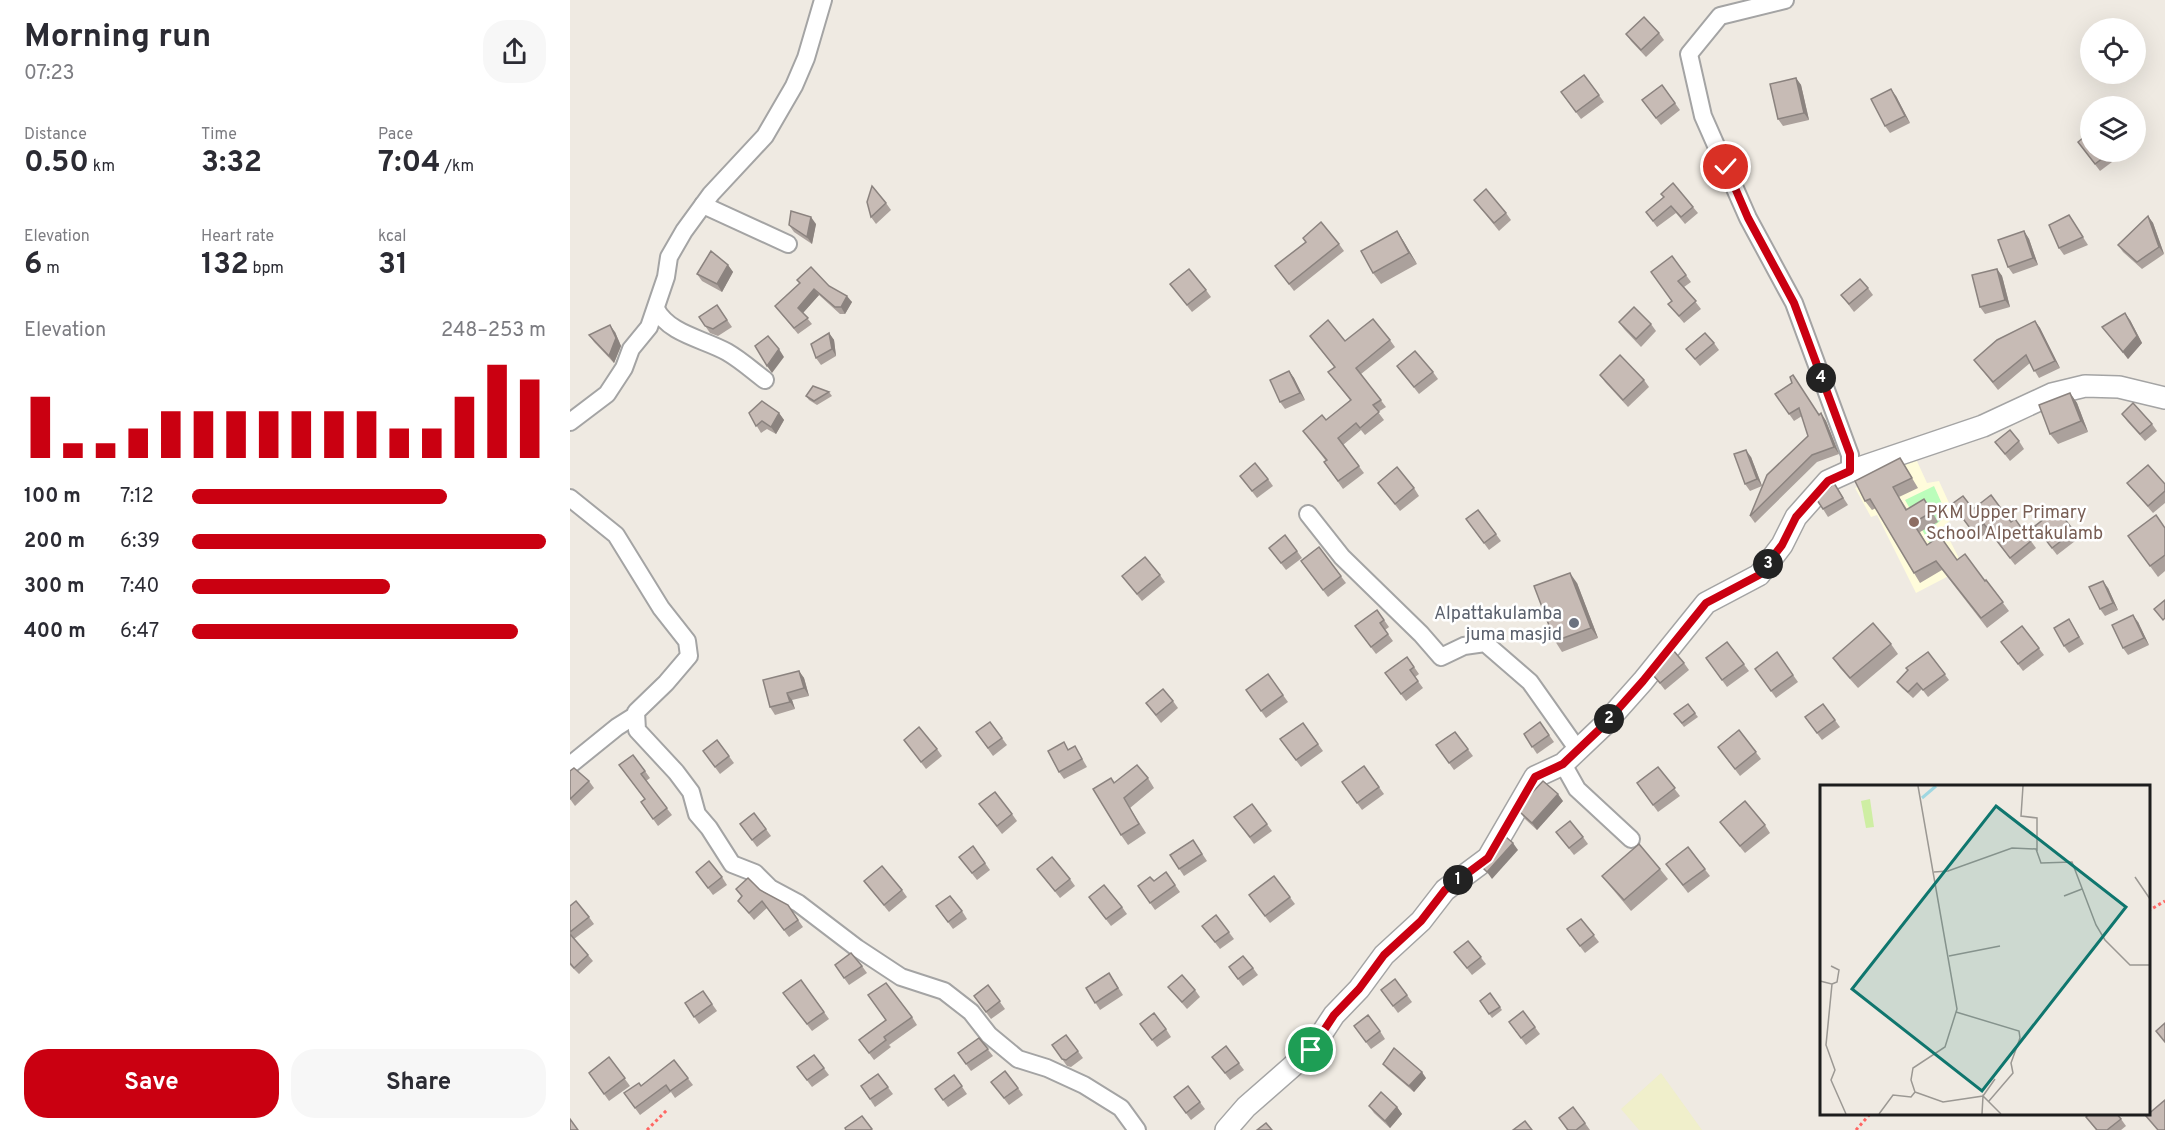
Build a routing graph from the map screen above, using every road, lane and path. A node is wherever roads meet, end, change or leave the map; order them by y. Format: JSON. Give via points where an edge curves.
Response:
{"nodes":[{"id":1,"x":823,"y":0,"type":"edge"},
{"id":2,"x":1785,"y":0,"type":"edge"},
{"id":3,"x":703,"y":205,"type":"junction"},
{"id":4,"x":788,"y":244,"type":"dead end"},
{"id":5,"x":656,"y":309,"type":"junction"},
{"id":6,"x":765,"y":380,"type":"dead end"},
{"id":7,"x":2165,"y":398,"type":"edge"},
{"id":8,"x":570,"y":422,"type":"edge"},
{"id":9,"x":1850,"y":471,"type":"junction"},
{"id":10,"x":570,"y":498,"type":"edge"},
{"id":11,"x":1308,"y":514,"type":"dead end"},
{"id":12,"x":636,"y":715,"type":"junction"},
{"id":13,"x":1571,"y":757,"type":"junction"},
{"id":14,"x":570,"y":765,"type":"edge"},
{"id":15,"x":1631,"y":839,"type":"dead end"},
{"id":16,"x":2165,"y":901,"type":"edge"},
{"id":17,"x":2150,"y":910,"type":"edge"},
{"id":18,"x":667,"y":1110,"type":"dead end"},
{"id":19,"x":1868,"y":1115,"type":"edge"},
{"id":20,"x":647,"y":1130,"type":"edge"},
{"id":21,"x":1137,"y":1130,"type":"edge"},
{"id":22,"x":1226,"y":1130,"type":"edge"},
{"id":23,"x":1856,"y":1130,"type":"edge"}],
"edges":[{"from":1,"to":3,"type":"street","via":[[806,58],[765,136]]},
{"from":2,"to":9,"type":"street","via":[[1720,16],[1689,54],[1703,116],[1748,218],[1794,303],[1850,454]]},
{"from":3,"to":4,"type":"street"},
{"from":3,"to":5,"type":"street","via":[[669,257]]},
{"from":5,"to":6,"type":"street","via":[[672,327],[729,353]]},
{"from":5,"to":8,"type":"street","via":[[607,394]]},
{"from":7,"to":9,"type":"street","via":[[2119,387],[2085,386],[2052,394],[1983,426]]},
{"from":9,"to":13,"type":"street","via":[[1828,481],[1796,517],[1782,545],[1759,575],[1706,603],[1643,681]]},
{"from":10,"to":12,"type":"street","via":[[616,535],[661,608],[687,641],[689,656]]},
{"from":11,"to":13,"type":"street","via":[[1342,557],[1441,657],[1464,646],[1485,643],[1530,682]]},
{"from":12,"to":14,"type":"street"},
{"from":12,"to":21,"type":"street","via":[[637,730],[691,792],[697,814],[732,864],[755,873],[770,888],[798,903],[901,977],[944,991],[1018,1059],[1084,1085],[1121,1108]]},
{"from":13,"to":15,"type":"street","via":[[1577,789]]},
{"from":13,"to":22,"type":"street","via":[[1535,777],[1488,858],[1445,890],[1421,921],[1384,955],[1334,1015],[1311,1050],[1246,1107]]},
{"from":16,"to":17,"type":"path"},
{"from":18,"to":20,"type":"path"},
{"from":19,"to":23,"type":"path"}]}
